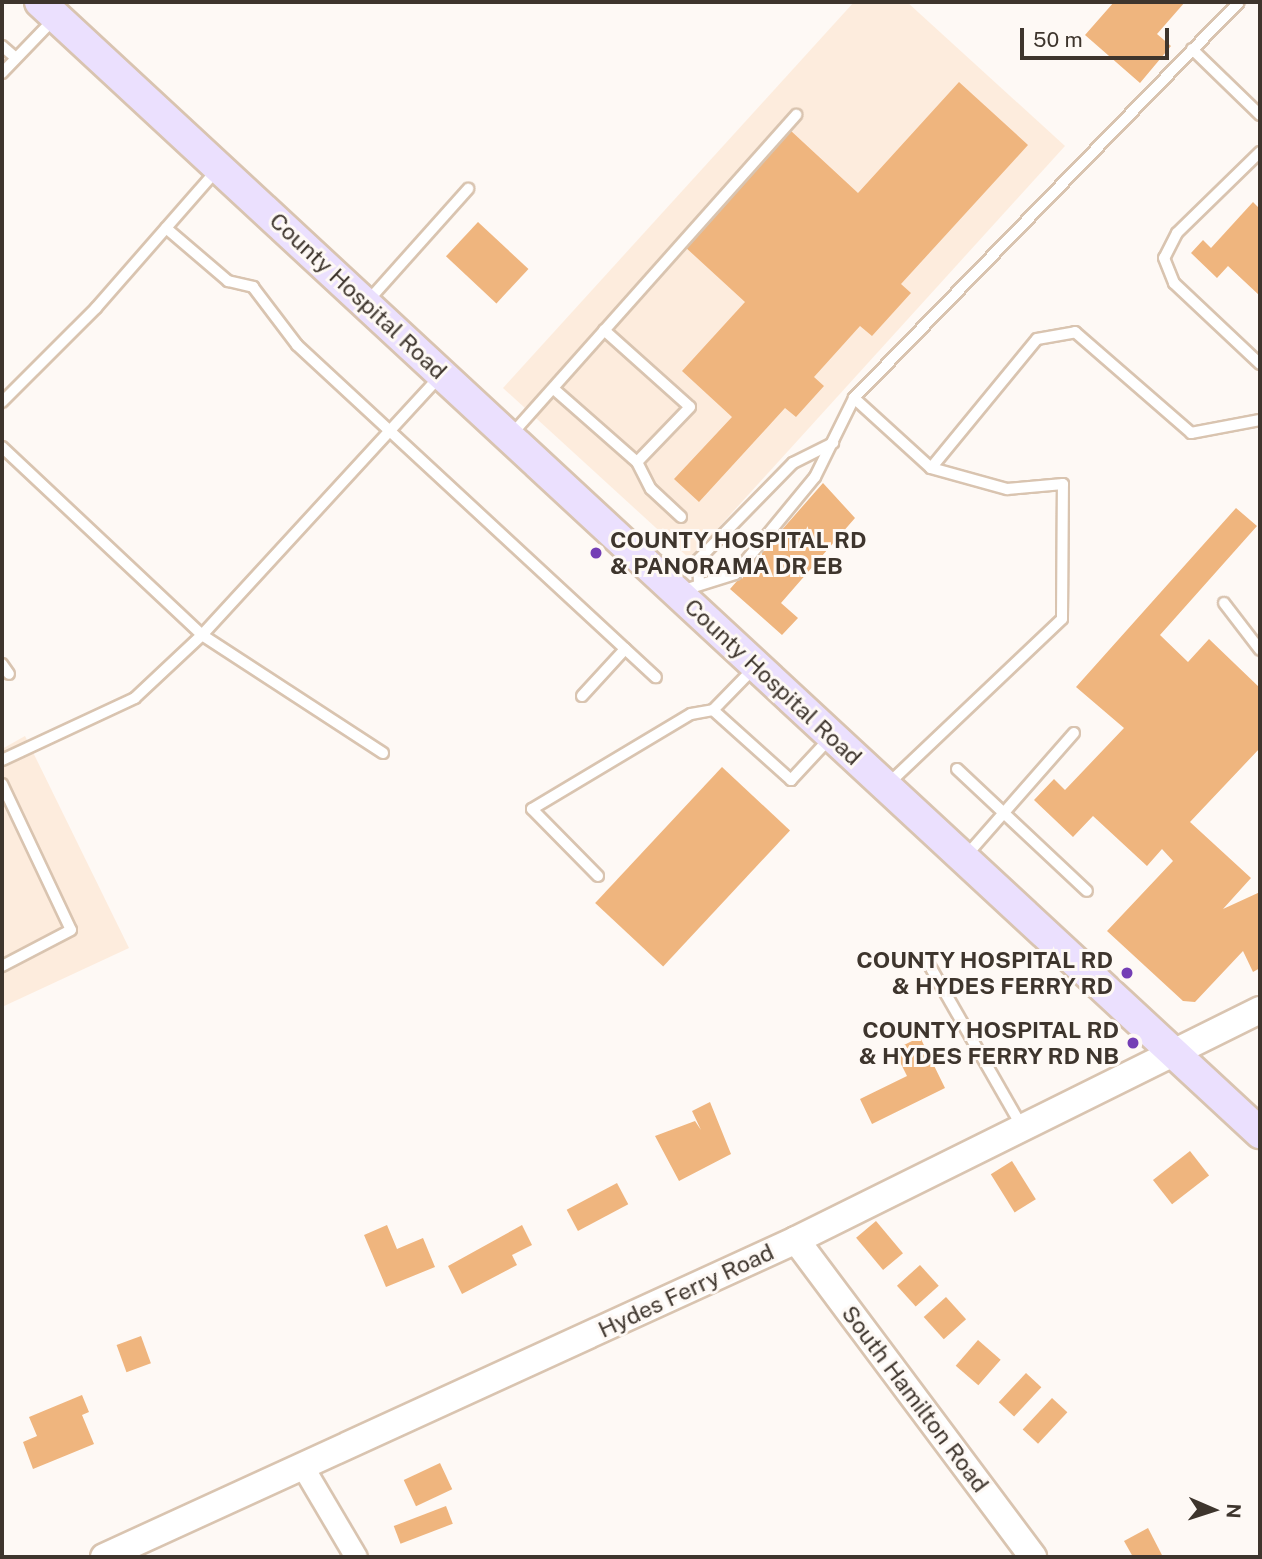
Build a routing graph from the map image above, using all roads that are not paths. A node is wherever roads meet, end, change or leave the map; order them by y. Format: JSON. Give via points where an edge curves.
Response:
{"nodes":[{"id":1,"x":1239,"y":2,"type":"edge"},
{"id":2,"x":48,"y":9,"type":"edge"},
{"id":3,"x":2,"y":46,"type":"edge"},
{"id":4,"x":1192,"y":49,"type":"junction"},
{"id":5,"x":16,"y":58,"type":"junction"},
{"id":6,"x":2,"y":73,"type":"edge"},
{"id":7,"x":796,"y":115,"type":"dead end"},
{"id":8,"x":1260,"y":115,"type":"edge"},
{"id":9,"x":1260,"y":152,"type":"edge"},
{"id":10,"x":219,"y":167,"type":"junction"},
{"id":11,"x":468,"y":189,"type":"dead end"},
{"id":12,"x":166,"y":228,"type":"junction"},
{"id":13,"x":366,"y":304,"type":"junction"},
{"id":14,"x":604,"y":330,"type":"junction"},
{"id":15,"x":1260,"y":364,"type":"edge"},
{"id":16,"x":442,"y":374,"type":"junction"},
{"id":17,"x":555,"y":390,"type":"junction"},
{"id":18,"x":854,"y":398,"type":"junction"},
{"id":19,"x":2,"y":402,"type":"edge"},
{"id":20,"x":1260,"y":420,"type":"edge"},
{"id":21,"x":390,"y":433,"type":"junction"},
{"id":22,"x":509,"y":437,"type":"junction"},
{"id":23,"x":833,"y":443,"type":"junction"},
{"id":24,"x":2,"y":447,"type":"edge"},
{"id":25,"x":637,"y":462,"type":"junction"},
{"id":26,"x":931,"y":468,"type":"junction"},
{"id":27,"x":681,"y":517,"type":"dead end"},
{"id":28,"x":688,"y":588,"type":"junction"},
{"id":29,"x":1224,"y":603,"type":"dead end"},
{"id":30,"x":202,"y":635,"type":"junction"},
{"id":31,"x":625,"y":649,"type":"junction"},
{"id":32,"x":1260,"y":650,"type":"edge"},
{"id":33,"x":2,"y":664,"type":"edge"},
{"id":34,"x":756,"y":666,"type":"junction"},
{"id":35,"x":9,"y":674,"type":"dead end"},
{"id":36,"x":656,"y":677,"type":"dead end"},
{"id":37,"x":582,"y":696,"type":"dead end"},
{"id":38,"x":713,"y":710,"type":"junction"},
{"id":39,"x":1074,"y":733,"type":"dead end"},
{"id":40,"x":832,"y":736,"type":"junction"},
{"id":41,"x":383,"y":753,"type":"dead end"},
{"id":42,"x":2,"y":760,"type":"edge"},
{"id":43,"x":957,"y":769,"type":"dead end"},
{"id":44,"x":2,"y":784,"type":"edge"},
{"id":45,"x":886,"y":786,"type":"junction"},
{"id":46,"x":1004,"y":812,"type":"junction"},
{"id":47,"x":963,"y":859,"type":"junction"},
{"id":48,"x":598,"y":876,"type":"dead end"},
{"id":49,"x":1087,"y":891,"type":"dead end"},
{"id":50,"x":927,"y":961,"type":"dead end"},
{"id":51,"x":2,"y":966,"type":"edge"},
{"id":52,"x":1260,"y":1010,"type":"edge"},
{"id":53,"x":1170,"y":1050,"type":"junction"},
{"id":54,"x":1021,"y":1125,"type":"junction"},
{"id":55,"x":1260,"y":1133,"type":"edge"},
{"id":56,"x":796,"y":1240,"type":"junction"},
{"id":57,"x":304,"y":1469,"type":"junction"},
{"id":58,"x":104,"y":1557,"type":"edge"},
{"id":59,"x":356,"y":1557,"type":"edge"},
{"id":60,"x":1033,"y":1557,"type":"edge"}],
"edges":[{"from":1,"to":4,"type":"lane"},
{"from":2,"to":5,"type":"lane"},
{"from":2,"to":10,"type":"main road","name":"County Hospital Road"},
{"from":3,"to":5,"type":"lane"},
{"from":4,"to":8,"type":"lane"},
{"from":4,"to":18,"type":"lane"},
{"from":5,"to":6,"type":"lane"},
{"from":7,"to":14,"type":"lane"},
{"from":9,"to":15,"type":"lane","via":[[1177,233],[1164,258],[1174,283]]},
{"from":10,"to":12,"type":"lane"},
{"from":10,"to":13,"type":"main road","name":"County Hospital Road"},
{"from":11,"to":13,"type":"lane"},
{"from":12,"to":19,"type":"lane"},
{"from":12,"to":21,"type":"lane","via":[[228,281],[253,286],[297,345]]},
{"from":13,"to":16,"type":"main road","name":"County Hospital Road"},
{"from":14,"to":17,"type":"lane"},
{"from":14,"to":25,"type":"lane","via":[[690,407]]},
{"from":16,"to":21,"type":"lane"},
{"from":16,"to":22,"type":"main road","name":"County Hospital Road"},
{"from":17,"to":22,"type":"lane"},
{"from":17,"to":25,"type":"lane"},
{"from":18,"to":23,"type":"lane"},
{"from":18,"to":26,"type":"lane"},
{"from":20,"to":26,"type":"lane","via":[[1191,433],[1075,332],[1037,339]]},
{"from":21,"to":30,"type":"lane"},
{"from":21,"to":31,"type":"lane"},
{"from":22,"to":28,"type":"main road","name":"County Hospital Road"},
{"from":23,"to":28,"type":"lane","via":[[793,463],[698,560]]},
{"from":23,"to":28,"type":"lane","via":[[815,477],[735,574]]},
{"from":24,"to":30,"type":"lane"},
{"from":25,"to":27,"type":"lane","via":[[651,489]]},
{"from":26,"to":45,"type":"lane","via":[[1007,489],[1063,484],[1062,619]]},
{"from":28,"to":34,"type":"main road","name":"County Hospital Road"},
{"from":29,"to":32,"type":"lane"},
{"from":30,"to":41,"type":"lane"},
{"from":30,"to":42,"type":"lane","via":[[135,698]]},
{"from":31,"to":36,"type":"lane"},
{"from":31,"to":37,"type":"lane"},
{"from":33,"to":35,"type":"lane"},
{"from":34,"to":38,"type":"lane"},
{"from":34,"to":40,"type":"main road","name":"County Hospital Road"},
{"from":38,"to":40,"type":"lane","via":[[792,780]]},
{"from":38,"to":48,"type":"lane","via":[[691,714],[532,809]]},
{"from":39,"to":46,"type":"lane"},
{"from":40,"to":45,"type":"main road","name":"County Hospital Road"},
{"from":43,"to":46,"type":"lane"},
{"from":44,"to":51,"type":"lane","via":[[71,930]]},
{"from":45,"to":47,"type":"main road","name":"County Hospital Road"},
{"from":46,"to":47,"type":"lane"},
{"from":46,"to":49,"type":"lane"},
{"from":47,"to":53,"type":"main road","name":"County Hospital Road"},
{"from":50,"to":54,"type":"lane"},
{"from":52,"to":53,"type":"street","name":"Hydes Ferry Road"},
{"from":53,"to":54,"type":"street","name":"Hydes Ferry Road"},
{"from":53,"to":55,"type":"main road","name":"County Hospital Road"},
{"from":54,"to":56,"type":"street","name":"Hydes Ferry Road"},
{"from":56,"to":57,"type":"street","name":"Hydes Ferry Road"},
{"from":56,"to":60,"type":"street","name":"South Hamilton Road"},
{"from":57,"to":58,"type":"street","name":"Hydes Ferry Road"},
{"from":57,"to":59,"type":"street"}]}
